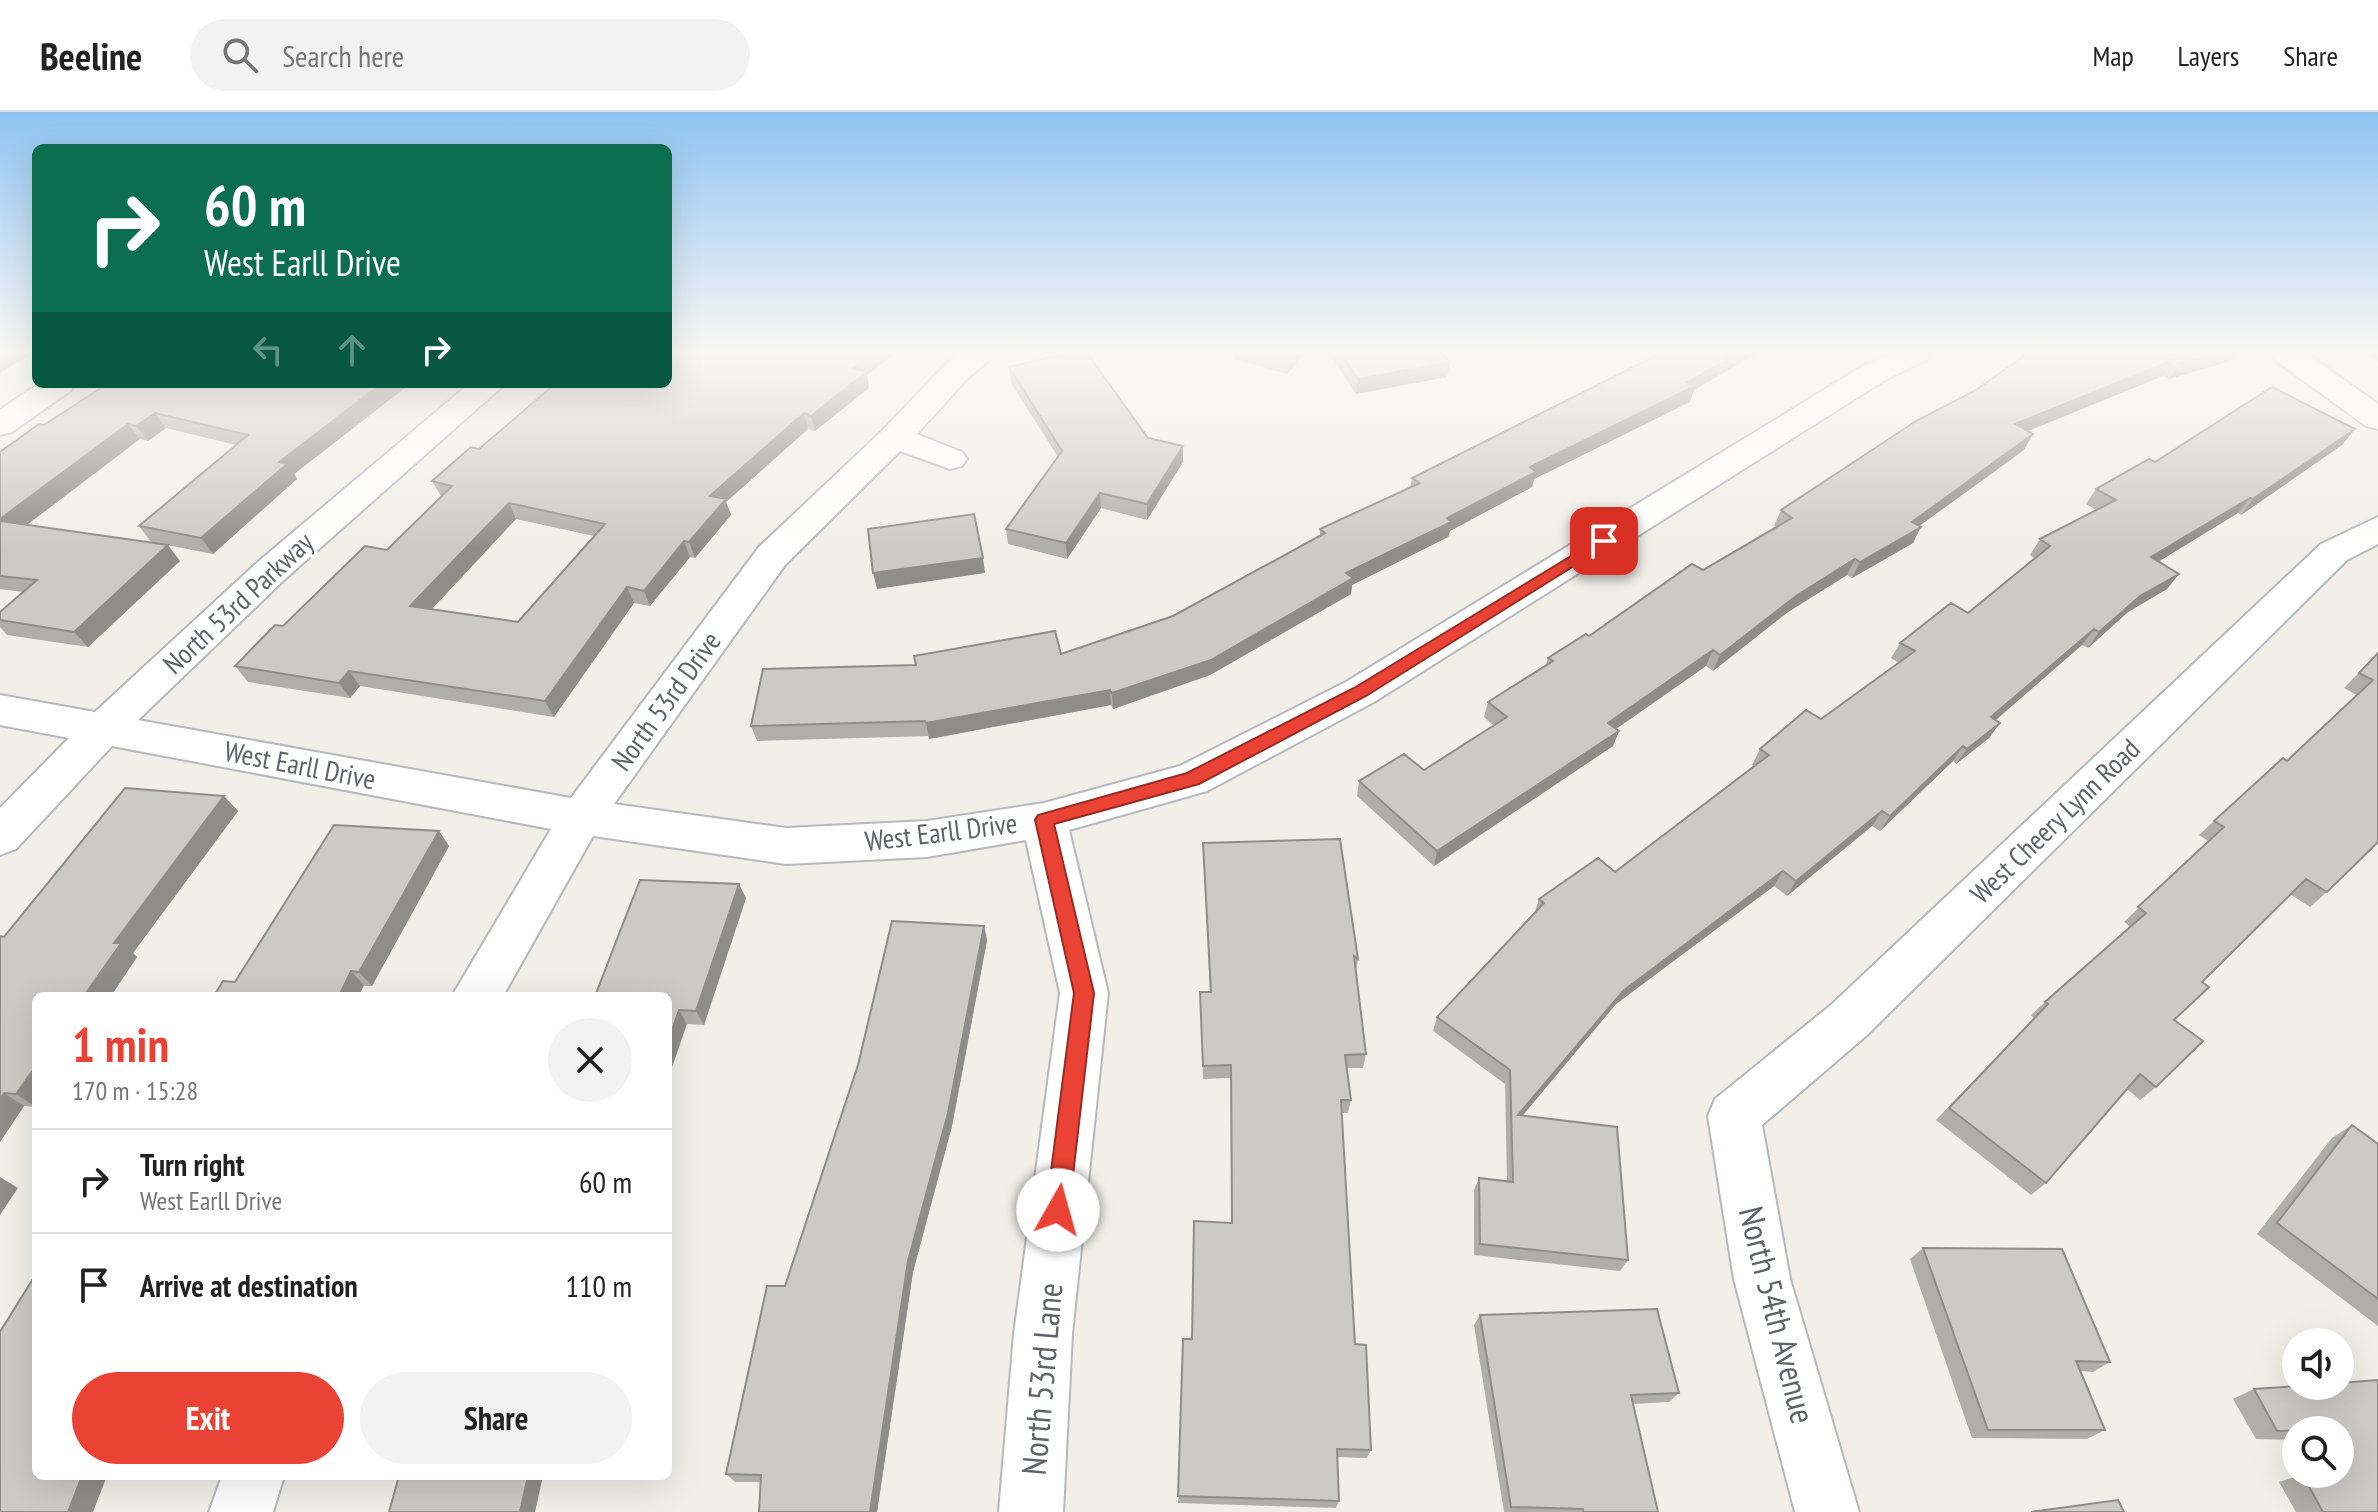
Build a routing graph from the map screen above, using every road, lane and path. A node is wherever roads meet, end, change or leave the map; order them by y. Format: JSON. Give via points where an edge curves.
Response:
{"nodes":[{"id":1,"x":448,"y":418,"type":"edge"},
{"id":2,"x":912,"y":418,"type":"edge"},
{"id":3,"x":1801,"y":418,"type":"edge"},
{"id":4,"x":895,"y":437,"type":"junction"},
{"id":5,"x":950,"y":459,"type":"dead end"},
{"id":6,"x":2378,"y":529,"type":"edge"},
{"id":7,"x":0,"y":710,"type":"edge"},
{"id":8,"x":104,"y":728,"type":"junction"},
{"id":9,"x":581,"y":817,"type":"junction"},
{"id":10,"x":1044,"y":820,"type":"junction"},
{"id":11,"x":0,"y":837,"type":"edge"},
{"id":12,"x":479,"y":992,"type":"edge"},
{"id":13,"x":1734,"y":1116,"type":"joint"},
{"id":14,"x":252,"y":1480,"type":"edge"},
{"id":15,"x":241,"y":1512,"type":"edge"},
{"id":16,"x":1031,"y":1512,"type":"edge"},
{"id":17,"x":1827,"y":1512,"type":"edge"}],
"edges":[{"from":1,"to":8,"type":"street","name":"North 53rd Parkway","via":[[373,480]]},
{"from":2,"to":4,"type":"street","name":"North 53rd Drive"},
{"from":3,"to":10,"type":"street","name":"West Earll Drive","via":[[1360,692],[1192,779]]},
{"from":4,"to":5,"type":"street"},
{"from":4,"to":9,"type":"street","name":"North 53rd Drive","via":[[772,556]]},
{"from":6,"to":13,"type":"street","name":"West Cheery Lynn Road","via":[[2334,552],[1849,1020]]},
{"from":7,"to":8,"type":"street","name":"West Earll Drive"},
{"from":8,"to":9,"type":"street","name":"West Earll Drive"},
{"from":8,"to":11,"type":"street","name":"North 53rd Parkway"},
{"from":9,"to":10,"type":"street","name":"West Earll Drive","via":[[786,846],[927,839]]},
{"from":9,"to":12,"type":"street","name":"North 53rd Drive"},
{"from":10,"to":16,"type":"street","name":"North 53rd Lane","via":[[1084,993],[1043,1334]]},
{"from":13,"to":17,"type":"street","name":"North 54th Avenue","via":[[1762,1279]]},
{"from":14,"to":15,"type":"street"}]}
